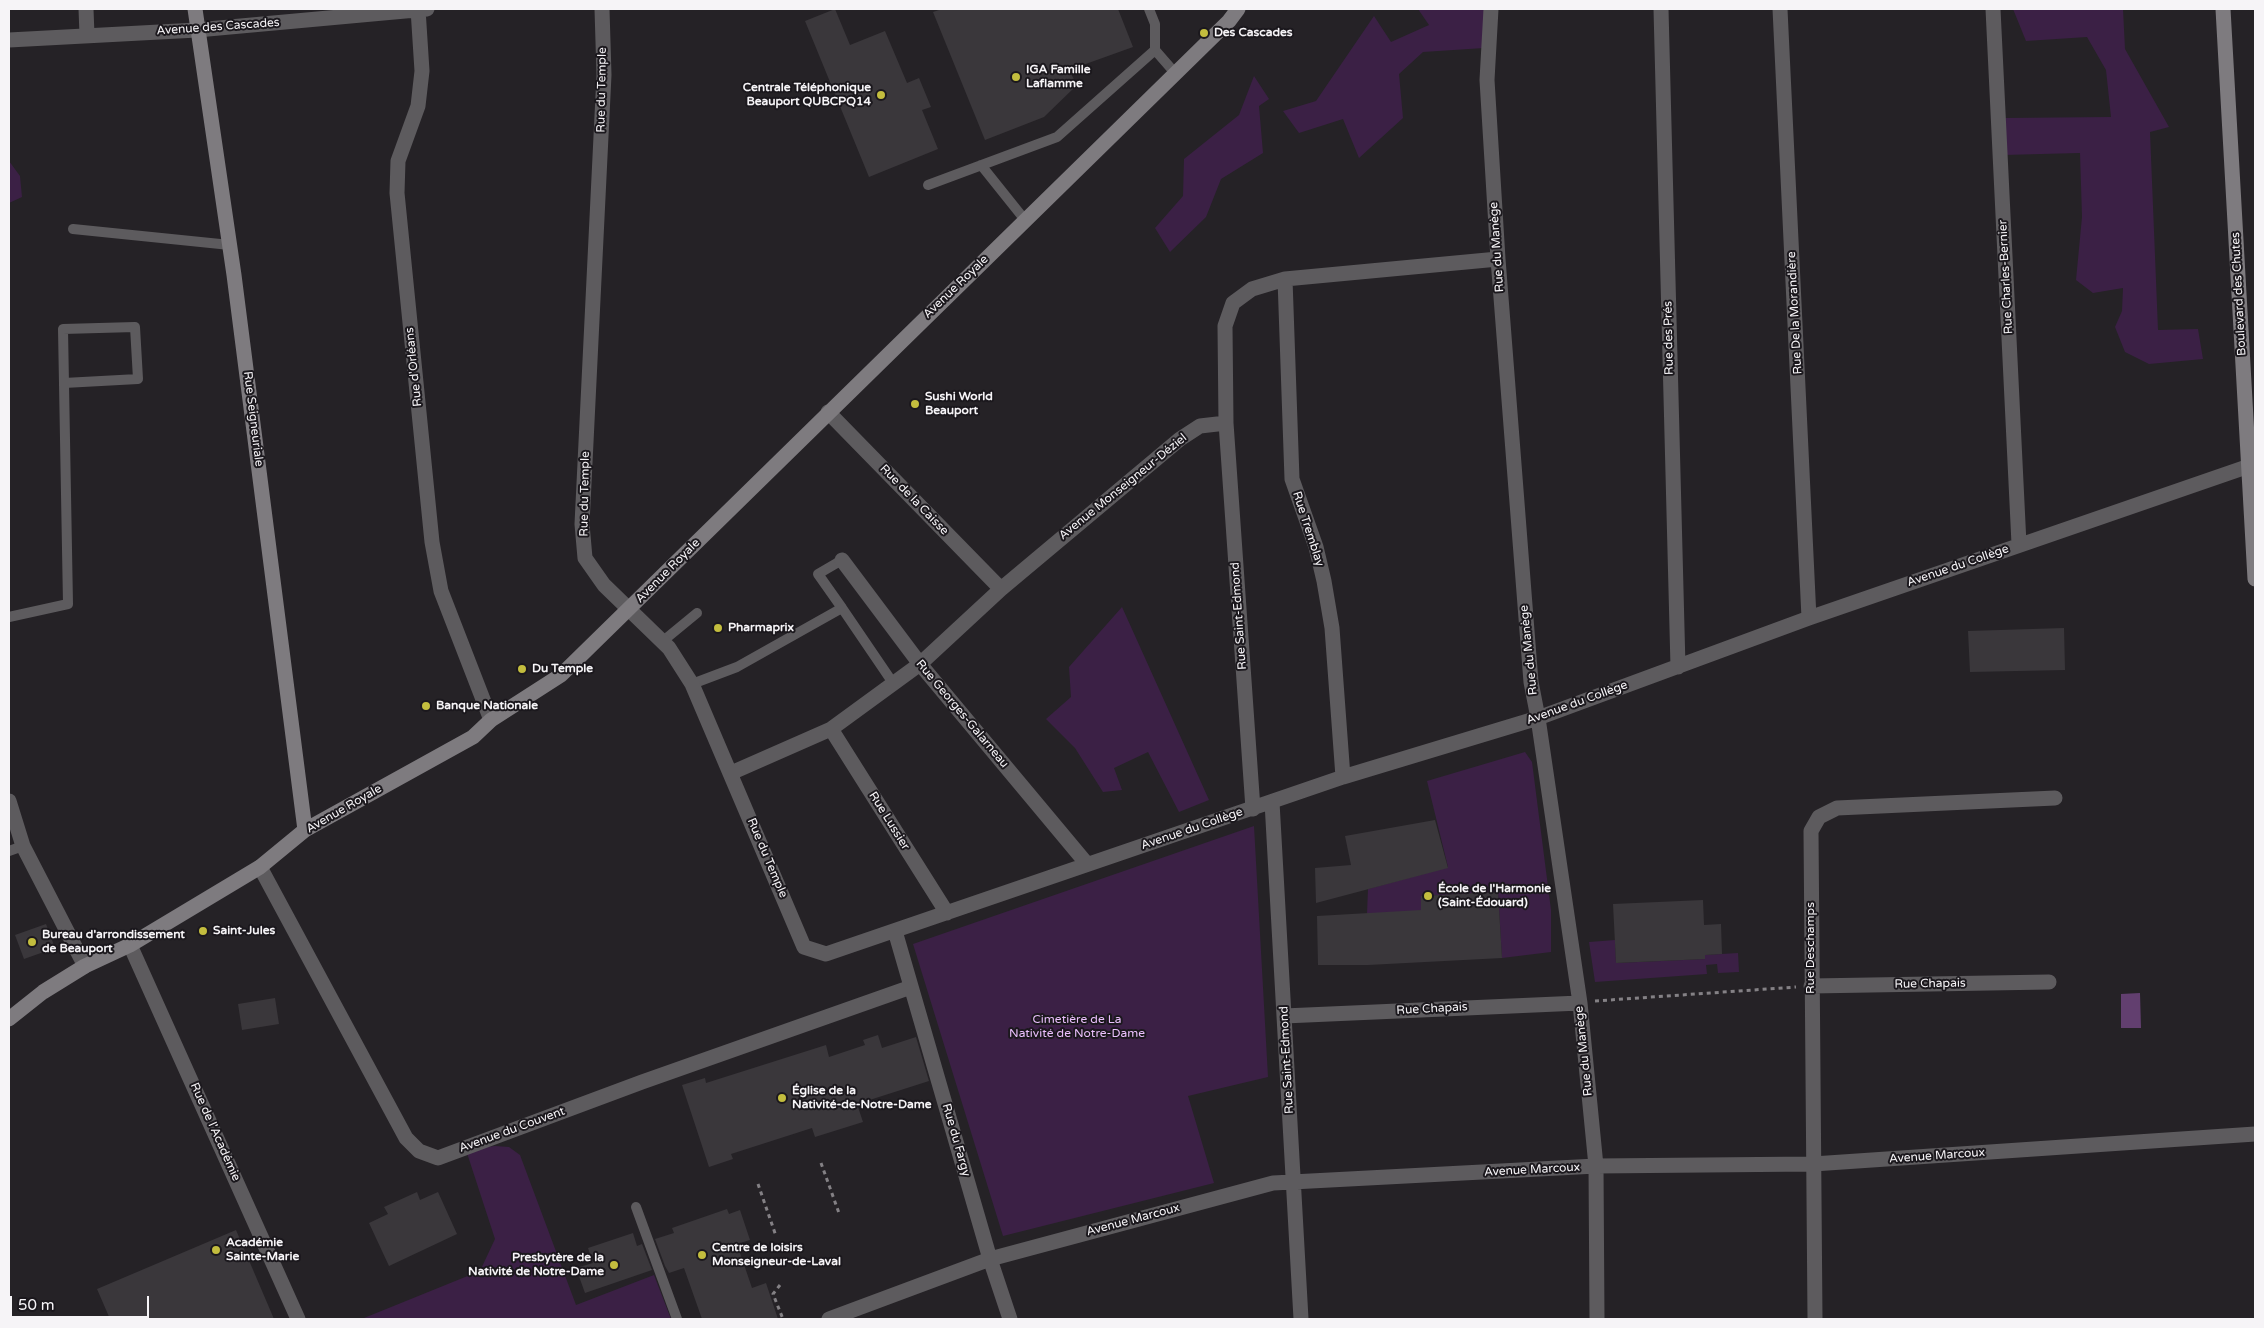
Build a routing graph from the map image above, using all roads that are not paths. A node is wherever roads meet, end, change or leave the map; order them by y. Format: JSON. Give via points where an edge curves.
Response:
{"nodes":[{"id":1,"x":86,"y":9,"type":"edge"},
{"id":2,"x":195,"y":9,"type":"edge"},
{"id":3,"x":421,"y":9,"type":"edge"},
{"id":4,"x":602,"y":9,"type":"edge"},
{"id":5,"x":1149,"y":9,"type":"edge"},
{"id":6,"x":1238,"y":9,"type":"edge"},
{"id":7,"x":1491,"y":9,"type":"edge"},
{"id":8,"x":1661,"y":9,"type":"edge"},
{"id":9,"x":1780,"y":9,"type":"edge"},
{"id":10,"x":1994,"y":9,"type":"edge"},
{"id":11,"x":2223,"y":9,"type":"edge"},
{"id":12,"x":197,"y":30,"type":"junction"},
{"id":13,"x":87,"y":34,"type":"junction"},
{"id":14,"x":9,"y":40,"type":"edge"},
{"id":15,"x":1155,"y":50,"type":"junction"},
{"id":16,"x":1175,"y":74,"type":"junction"},
{"id":17,"x":981,"y":166,"type":"junction"},
{"id":18,"x":928,"y":185,"type":"dead end"},
{"id":19,"x":1025,"y":220,"type":"junction"},
{"id":20,"x":73,"y":229,"type":"dead end"},
{"id":21,"x":230,"y":245,"type":"junction"},
{"id":22,"x":1498,"y":259,"type":"junction"},
{"id":23,"x":1285,"y":280,"type":"junction"},
{"id":24,"x":64,"y":383,"type":"junction"},
{"id":25,"x":828,"y":412,"type":"junction"},
{"id":26,"x":1226,"y":423,"type":"junction"},
{"id":27,"x":2252,"y":465,"type":"edge"},
{"id":28,"x":2019,"y":544,"type":"junction"},
{"id":29,"x":842,"y":560,"type":"joint"},
{"id":30,"x":2255,"y":579,"type":"edge"},
{"id":31,"x":1001,"y":589,"type":"junction"},
{"id":32,"x":842,"y":608,"type":"junction"},
{"id":33,"x":629,"y":610,"type":"junction"},
{"id":34,"x":698,"y":613,"type":"dead end"},
{"id":35,"x":9,"y":617,"type":"edge"},
{"id":36,"x":1809,"y":618,"type":"junction"},
{"id":37,"x":663,"y":642,"type":"junction"},
{"id":38,"x":920,"y":664,"type":"junction"},
{"id":39,"x":1678,"y":667,"type":"junction"},
{"id":40,"x":692,"y":684,"type":"junction"},
{"id":41,"x":893,"y":684,"type":"junction"},
{"id":42,"x":1538,"y":718,"type":"junction"},
{"id":43,"x":491,"y":720,"type":"junction"},
{"id":44,"x":831,"y":730,"type":"junction"},
{"id":45,"x":731,"y":773,"type":"junction"},
{"id":46,"x":1343,"y":777,"type":"junction"},
{"id":47,"x":2055,"y":798,"type":"dead end"},
{"id":48,"x":9,"y":801,"type":"edge"},
{"id":49,"x":1272,"y":802,"type":"junction"},
{"id":50,"x":1252,"y":808,"type":"junction"},
{"id":51,"x":305,"y":830,"type":"junction"},
{"id":52,"x":23,"y":846,"type":"junction"},
{"id":53,"x":9,"y":851,"type":"edge"},
{"id":54,"x":1087,"y":864,"type":"junction"},
{"id":55,"x":260,"y":867,"type":"junction"},
{"id":56,"x":947,"y":913,"type":"junction"},
{"id":57,"x":895,"y":932,"type":"junction"},
{"id":58,"x":130,"y":945,"type":"junction"},
{"id":59,"x":804,"y":947,"type":"joint"},
{"id":60,"x":85,"y":966,"type":"junction"},
{"id":61,"x":2049,"y":982,"type":"dead end"},
{"id":62,"x":1811,"y":986,"type":"junction"},
{"id":63,"x":911,"y":987,"type":"junction"},
{"id":64,"x":1580,"y":1002,"type":"junction"},
{"id":65,"x":1284,"y":1016,"type":"junction"},
{"id":66,"x":9,"y":1019,"type":"edge"},
{"id":67,"x":2255,"y":1134,"type":"edge"},
{"id":68,"x":1813,"y":1164,"type":"junction"},
{"id":69,"x":1596,"y":1166,"type":"junction"},
{"id":70,"x":1294,"y":1183,"type":"junction"},
{"id":71,"x":636,"y":1207,"type":"dead end"},
{"id":72,"x":990,"y":1259,"type":"junction"},
{"id":73,"x":298,"y":1319,"type":"edge"},
{"id":74,"x":677,"y":1319,"type":"edge"},
{"id":75,"x":829,"y":1319,"type":"edge"},
{"id":76,"x":1010,"y":1319,"type":"edge"},
{"id":77,"x":1301,"y":1319,"type":"edge"},
{"id":78,"x":1598,"y":1319,"type":"edge"},
{"id":79,"x":1815,"y":1319,"type":"edge"}],
"edges":[{"from":1,"to":13,"type":"street"},
{"from":2,"to":12,"type":"main road","name":"Rue Seigneuriale"},
{"from":3,"to":12,"type":"street","name":"Avenue des Cascades"},
{"from":3,"to":43,"type":"street","name":"Rue d'Orléans","via":[[422,71],[418,106],[398,161],[397,193],[429,513],[441,591]]},
{"from":4,"to":33,"type":"street","name":"Rue du Temple","via":[[604,75],[582,524],[585,558],[604,585]]},
{"from":5,"to":15,"type":"lane","via":[[1155,24]]},
{"from":6,"to":16,"type":"main road","name":"Avenue Royale"},
{"from":7,"to":22,"type":"street","name":"Rue du Manège","via":[[1487,80]]},
{"from":8,"to":39,"type":"street","name":"Rue des Prés"},
{"from":9,"to":36,"type":"street","name":"Rue De la Morandière"},
{"from":10,"to":28,"type":"street","name":"Rue Charles-Bernier"},
{"from":11,"to":27,"type":"main road","name":"Boulevard des Chutes"},
{"from":12,"to":13,"type":"street","name":"Avenue des Cascades"},
{"from":12,"to":21,"type":"main road","name":"Rue Seigneuriale"},
{"from":13,"to":14,"type":"street","name":"Avenue des Cascades"},
{"from":15,"to":16,"type":"lane"},
{"from":15,"to":17,"type":"lane","via":[[1057,137]]},
{"from":16,"to":19,"type":"main road","name":"Avenue Royale"},
{"from":17,"to":18,"type":"lane"},
{"from":17,"to":19,"type":"lane"},
{"from":19,"to":25,"type":"main road","name":"Avenue Royale"},
{"from":20,"to":21,"type":"lane"},
{"from":21,"to":51,"type":"main road","name":"Rue Seigneuriale"},
{"from":22,"to":23,"type":"street"},
{"from":22,"to":42,"type":"street","name":"Rue du Manège","via":[[1531,682]]},
{"from":23,"to":26,"type":"street","via":[[1252,289],[1233,303],[1225,326]]},
{"from":23,"to":46,"type":"street","name":"Rue Tremblay","via":[[1292,479],[1316,547],[1326,590],[1332,628]]},
{"from":24,"to":24,"type":"lane","via":[[138,379],[135,327],[63,329]]},
{"from":24,"to":35,"type":"lane","via":[[68,604]]},
{"from":25,"to":31,"type":"street","name":"Rue de la Caisse"},
{"from":25,"to":33,"type":"main road","name":"Avenue Royale"},
{"from":26,"to":31,"type":"street","name":"Avenue Monseigneur-Déziel","via":[[1200,426],[1180,438]]},
{"from":26,"to":50,"type":"street","name":"Rue Saint-Edmond"},
{"from":27,"to":28,"type":"street","name":"Avenue du Collège"},
{"from":27,"to":30,"type":"main road","name":"Boulevard des Chutes"},
{"from":28,"to":36,"type":"street","name":"Avenue du Collège"},
{"from":29,"to":32,"type":"lane","via":[[818,574]]},
{"from":29,"to":38,"type":"street","name":"Rue Georges-Galarneau"},
{"from":31,"to":38,"type":"street","name":"Avenue Monseigneur-Déziel"},
{"from":32,"to":40,"type":"lane","via":[[737,667]]},
{"from":32,"to":41,"type":"lane"},
{"from":33,"to":37,"type":"street","name":"Rue du Temple"},
{"from":33,"to":43,"type":"main road","name":"Avenue Royale","via":[[561,675]]},
{"from":34,"to":37,"type":"lane"},
{"from":36,"to":39,"type":"street","name":"Avenue du Collège"},
{"from":37,"to":40,"type":"street","name":"Rue du Temple"},
{"from":38,"to":41,"type":"street","name":"Avenue Monseigneur-Déziel"},
{"from":38,"to":54,"type":"street","name":"Rue Georges-Galarneau"},
{"from":39,"to":42,"type":"street","name":"Avenue du Collège"},
{"from":40,"to":45,"type":"street","name":"Rue du Temple"},
{"from":41,"to":44,"type":"street","name":"Avenue Monseigneur-Déziel"},
{"from":42,"to":46,"type":"street","name":"Avenue du Collège"},
{"from":42,"to":64,"type":"street","name":"Rue du Manège"},
{"from":43,"to":51,"type":"main road","name":"Avenue Royale","via":[[473,737]]},
{"from":44,"to":45,"type":"street","name":"Avenue Monseigneur-Déziel"},
{"from":44,"to":56,"type":"street","name":"Rue Lussier"},
{"from":45,"to":59,"type":"street","name":"Rue du Temple"},
{"from":46,"to":49,"type":"street","name":"Avenue du Collège"},
{"from":47,"to":62,"type":"street","name":"Rue Deschamps","via":[[1837,808],[1819,817],[1811,831]]},
{"from":48,"to":52,"type":"street"},
{"from":49,"to":50,"type":"street","name":"Avenue du Collège"},
{"from":49,"to":65,"type":"street","name":"Rue Saint-Edmond"},
{"from":50,"to":54,"type":"street","name":"Avenue du Collège"},
{"from":51,"to":55,"type":"main road","name":"Avenue Royale"},
{"from":52,"to":53,"type":"lane"},
{"from":52,"to":60,"type":"street"},
{"from":54,"to":56,"type":"street","name":"Avenue du Collège"},
{"from":55,"to":58,"type":"main road","name":"Avenue Royale"},
{"from":55,"to":63,"type":"street","name":"Avenue du Couvent","via":[[406,1138],[419,1151],[438,1158],[651,1078]]},
{"from":56,"to":57,"type":"street","name":"Avenue du Collège"},
{"from":57,"to":59,"type":"street","name":"Avenue du Collège","via":[[826,954]]},
{"from":57,"to":63,"type":"street","name":"Rue du Fargy"},
{"from":58,"to":60,"type":"main road","name":"Avenue Royale"},
{"from":58,"to":73,"type":"street","name":"Rue de l'Académie"},
{"from":60,"to":66,"type":"main road","name":"Avenue Royale","via":[[43,992]]},
{"from":61,"to":62,"type":"street","name":"Rue Chapais"},
{"from":62,"to":68,"type":"street","name":"Rue Deschamps"},
{"from":63,"to":72,"type":"street","name":"Rue du Fargy"},
{"from":64,"to":65,"type":"street","name":"Rue Chapais"},
{"from":64,"to":69,"type":"street","name":"Rue du Manège"},
{"from":65,"to":70,"type":"street","name":"Rue Saint-Edmond"},
{"from":67,"to":68,"type":"street","name":"Avenue Marcoux"},
{"from":68,"to":69,"type":"street","name":"Avenue Marcoux"},
{"from":68,"to":79,"type":"street","name":"Rue Deschamps"},
{"from":69,"to":70,"type":"street","name":"Avenue Marcoux"},
{"from":69,"to":78,"type":"street","name":"Rue du Manège"},
{"from":70,"to":72,"type":"street","name":"Avenue Marcoux","via":[[1273,1183]]},
{"from":70,"to":77,"type":"street","name":"Rue Saint-Edmond"},
{"from":71,"to":74,"type":"lane"},
{"from":72,"to":75,"type":"street","name":"Avenue Marcoux"},
{"from":72,"to":76,"type":"street","name":"Rue du Fargy"}]}
